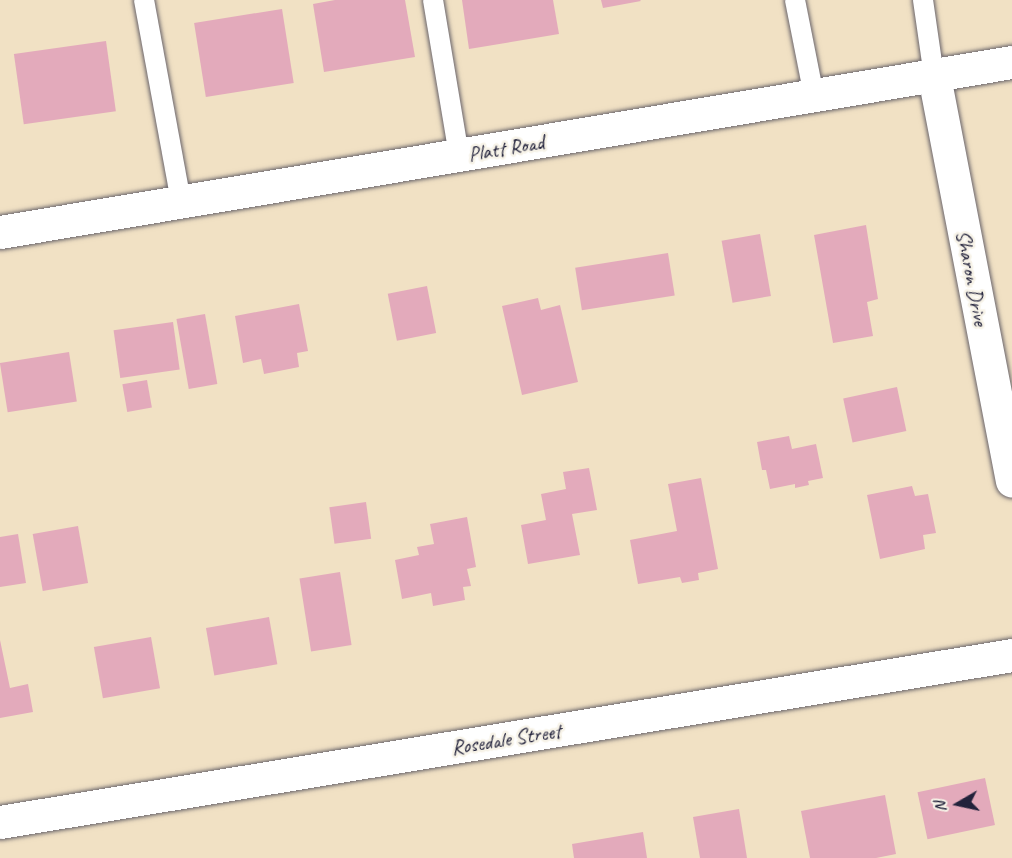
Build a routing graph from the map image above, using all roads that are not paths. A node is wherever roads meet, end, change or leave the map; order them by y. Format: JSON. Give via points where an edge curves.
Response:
{"nodes":[{"id":1,"x":144,"y":0,"type":"edge"},
{"id":2,"x":433,"y":0,"type":"edge"},
{"id":3,"x":795,"y":0,"type":"edge"},
{"id":4,"x":923,"y":0,"type":"edge"},
{"id":5,"x":1012,"y":62,"type":"edge"},
{"id":6,"x":934,"y":76,"type":"junction"},
{"id":7,"x":814,"y":96,"type":"junction"},
{"id":8,"x":459,"y":156,"type":"junction"},
{"id":9,"x":181,"y":202,"type":"junction"},
{"id":10,"x":0,"y":232,"type":"edge"},
{"id":11,"x":1012,"y":481,"type":"edge"},
{"id":12,"x":1012,"y":655,"type":"edge"},
{"id":13,"x":0,"y":822,"type":"edge"}],
"edges":[{"from":1,"to":9,"type":"lane"},
{"from":2,"to":8,"type":"lane"},
{"from":3,"to":7,"type":"lane"},
{"from":4,"to":6,"type":"lane"},
{"from":5,"to":6,"type":"street","name":"Platt Road"},
{"from":6,"to":7,"type":"street","name":"Platt Road"},
{"from":6,"to":11,"type":"street","name":"Sharon Drive"},
{"from":7,"to":8,"type":"street","name":"Platt Road"},
{"from":8,"to":9,"type":"street","name":"Platt Road"},
{"from":9,"to":10,"type":"street","name":"Platt Road"},
{"from":12,"to":13,"type":"street","name":"Rosedale Street"}]}
